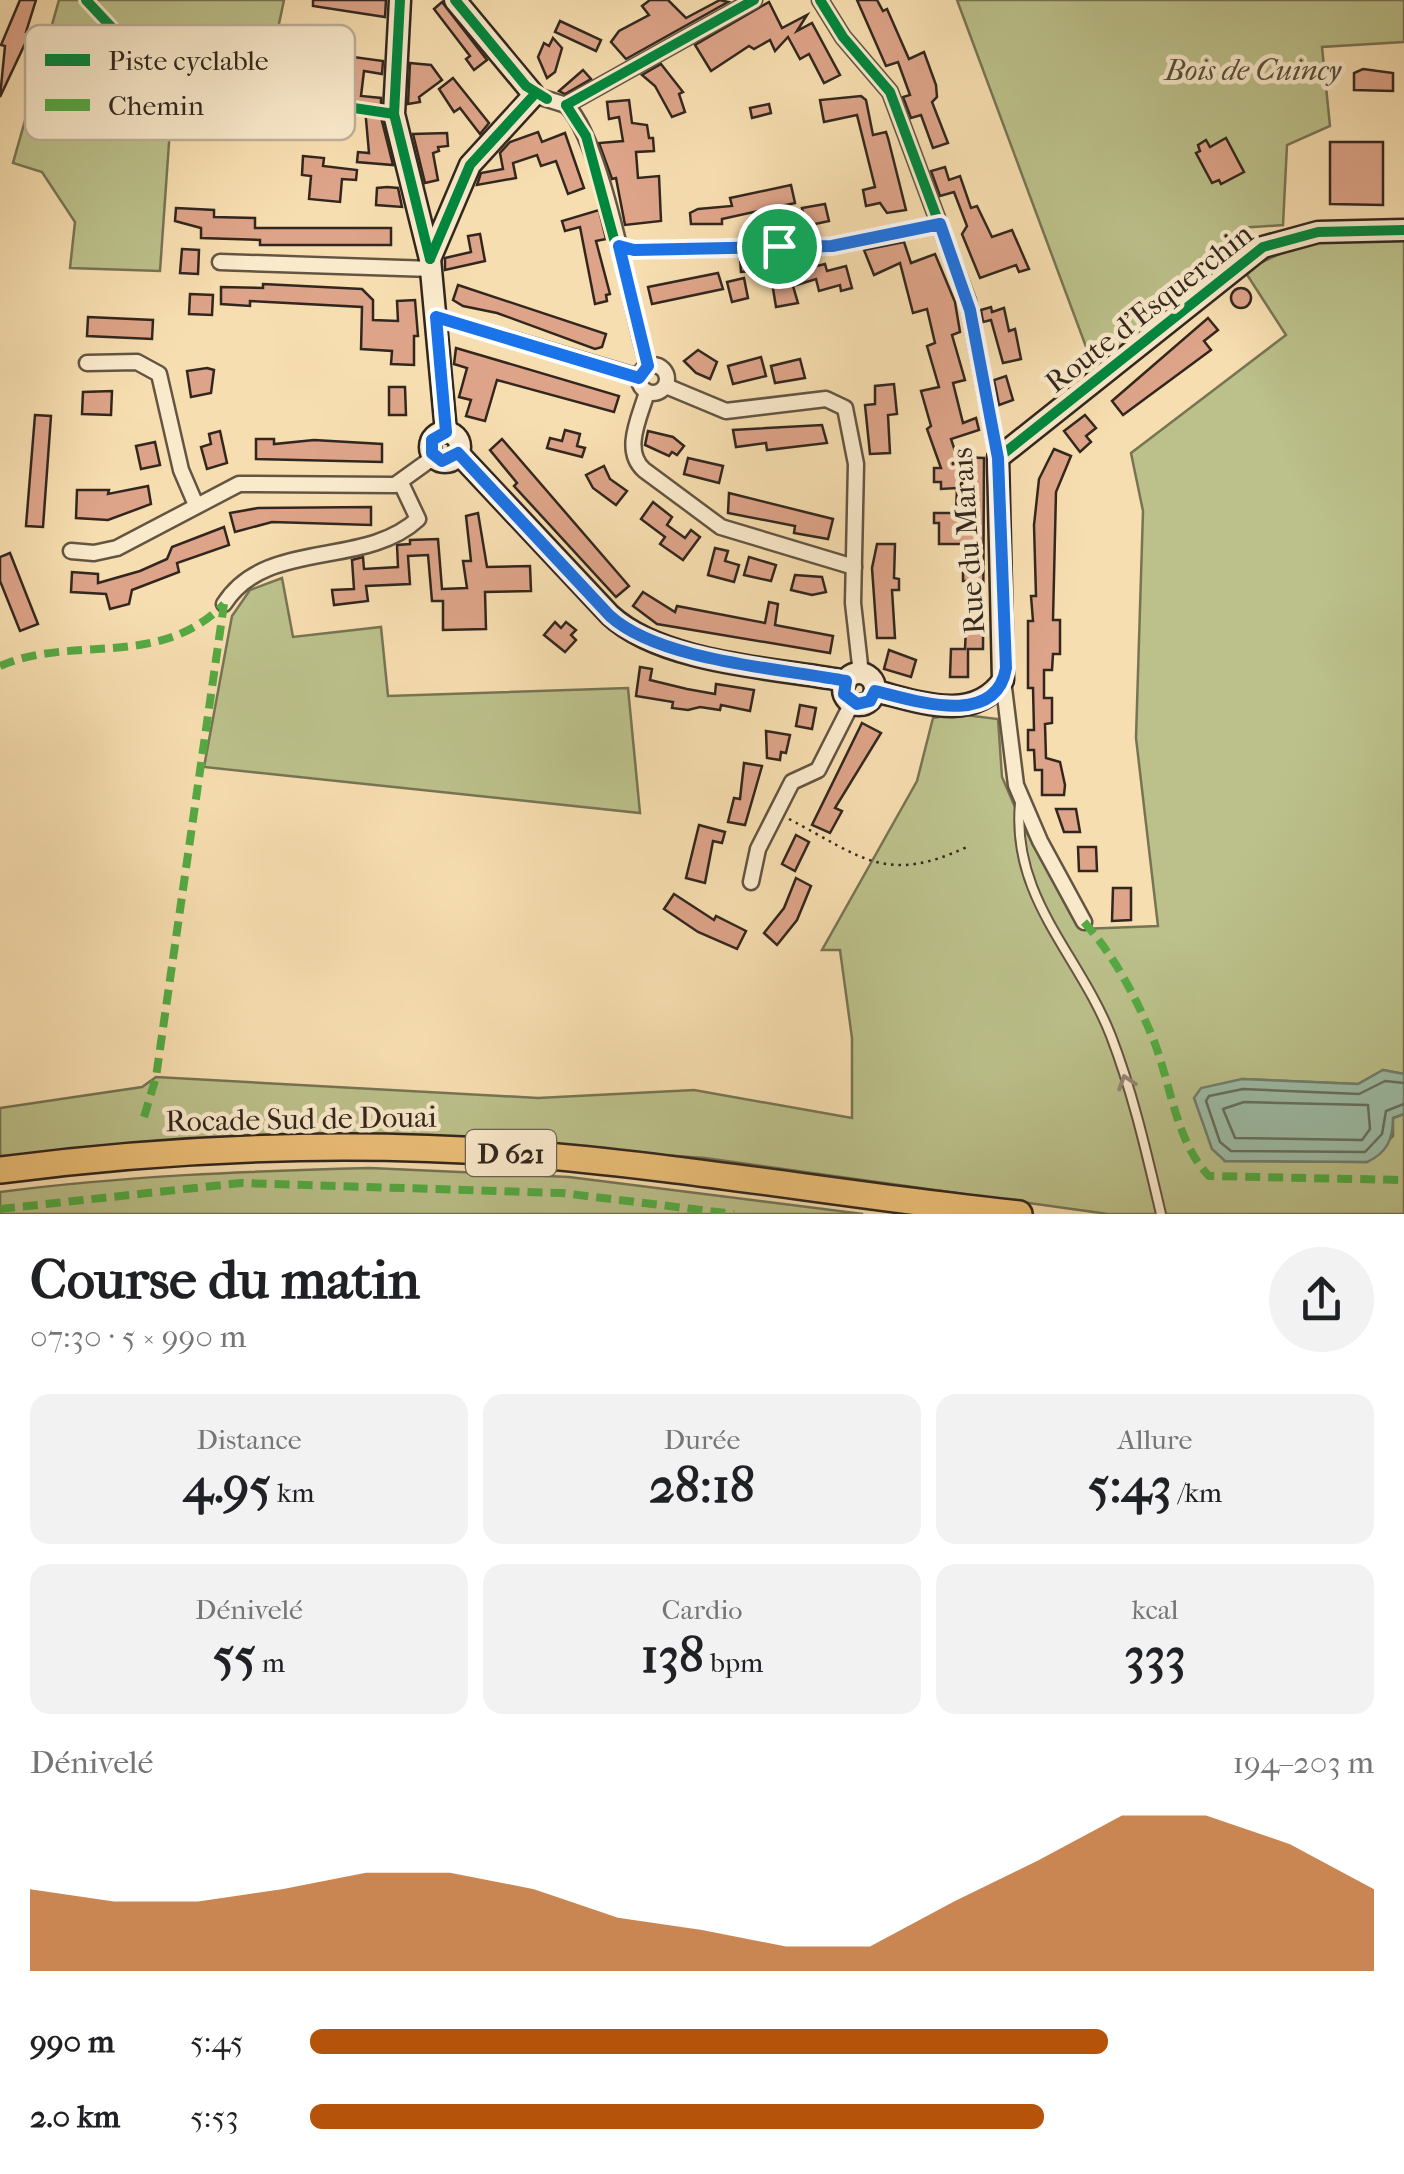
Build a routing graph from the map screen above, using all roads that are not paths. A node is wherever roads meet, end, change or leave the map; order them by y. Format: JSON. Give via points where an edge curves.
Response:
{"nodes":[{"id":1,"x":400,"y":0,"type":"edge"},
{"id":2,"x":455,"y":0,"type":"edge"},
{"id":3,"x":754,"y":0,"type":"edge"},
{"id":4,"x":820,"y":0,"type":"edge"},
{"id":5,"x":534,"y":95,"type":"junction"},
{"id":6,"x":566,"y":105,"type":"junction"},
{"id":7,"x":940,"y":224,"type":"junction"},
{"id":8,"x":1404,"y":230,"type":"edge"},
{"id":9,"x":619,"y":246,"type":"junction"},
{"id":10,"x":220,"y":262,"type":"dead end"},
{"id":11,"x":431,"y":264,"type":"junction"},
{"id":12,"x":436,"y":317,"type":"junction"},
{"id":13,"x":87,"y":363,"type":"dead end"},
{"id":14,"x":643,"y":372,"type":"junction"},
{"id":15,"x":666,"y":386,"type":"junction"},
{"id":16,"x":647,"y":392,"type":"junction"},
{"id":17,"x":446,"y":432,"type":"junction"},
{"id":18,"x":458,"y":453,"type":"junction"},
{"id":19,"x":434,"y":457,"type":"junction"},
{"id":20,"x":998,"y":458,"type":"junction"},
{"id":21,"x":400,"y":483,"type":"junction"},
{"id":22,"x":196,"y":506,"type":"junction"},
{"id":23,"x":71,"y":550,"type":"dead end"},
{"id":24,"x":854,"y":567,"type":"junction"},
{"id":25,"x":224,"y":604,"type":"dead end"},
{"id":26,"x":854,"y":677,"type":"junction"},
{"id":27,"x":1003,"y":680,"type":"junction"},
{"id":28,"x":875,"y":691,"type":"junction"},
{"id":29,"x":852,"y":703,"type":"junction"},
{"id":30,"x":1020,"y":796,"type":"junction"},
{"id":31,"x":751,"y":882,"type":"dead end"},
{"id":32,"x":1084,"y":922,"type":"dead end"},
{"id":33,"x":0,"y":1170,"type":"edge"},
{"id":34,"x":0,"y":1183,"type":"edge"},
{"id":35,"x":920,"y":1214,"type":"edge"},
{"id":36,"x":1019,"y":1214,"type":"edge"},
{"id":37,"x":1162,"y":1214,"type":"edge"}],
"edges":[{"from":1,"to":11,"type":"street","via":[[394,114]]},
{"from":2,"to":5,"type":"street"},
{"from":3,"to":6,"type":"street"},
{"from":4,"to":7,"type":"street","name":"Rue du Marais","via":[[890,92]]},
{"from":5,"to":6,"type":"street"},
{"from":5,"to":11,"type":"street","via":[[470,165]]},
{"from":6,"to":9,"type":"street","via":[[586,136]]},
{"from":7,"to":9,"type":"street","via":[[832,246]]},
{"from":7,"to":20,"type":"street","name":"Rue du Marais","via":[[970,310]]},
{"from":8,"to":20,"type":"street","name":"Route d'Esquerchin","via":[[1318,232],[1263,247]]},
{"from":9,"to":14,"type":"street"},
{"from":10,"to":11,"type":"street"},
{"from":11,"to":12,"type":"street"},
{"from":12,"to":14,"type":"street"},
{"from":12,"to":17,"type":"street"},
{"from":13,"to":22,"type":"street","via":[[137,362],[158,374]]},
{"from":14,"to":15,"type":"street","via":[[664,370]]},
{"from":14,"to":16,"type":"street"},
{"from":15,"to":16,"type":"street"},
{"from":15,"to":24,"type":"street","via":[[726,411],[826,398],[841,404],[850,418],[856,464]]},
{"from":16,"to":24,"type":"street","via":[[632,446],[644,470],[722,527]]},
{"from":17,"to":18,"type":"street","via":[[458,440]]},
{"from":17,"to":19,"type":"street","via":[[432,440]]},
{"from":18,"to":19,"type":"street","via":[[447,461]]},
{"from":18,"to":26,"type":"street","via":[[610,616],[639,637],[668,648]]},
{"from":19,"to":21,"type":"street"},
{"from":20,"to":27,"type":"street","name":"Rue du Marais"},
{"from":21,"to":22,"type":"street","via":[[247,483]]},
{"from":21,"to":25,"type":"street","via":[[418,520],[405,530],[384,542],[264,570]]},
{"from":22,"to":23,"type":"street","via":[[116,548]]},
{"from":24,"to":26,"type":"street"},
{"from":26,"to":28,"type":"street","via":[[873,681]]},
{"from":26,"to":29,"type":"street","via":[[844,694]]},
{"from":27,"to":28,"type":"street","via":[[981,700],[958,707]]},
{"from":27,"to":30,"type":"street"},
{"from":28,"to":29,"type":"street","via":[[867,703]]},
{"from":29,"to":31,"type":"street","via":[[820,767],[794,780],[755,856]]},
{"from":30,"to":32,"type":"street"},
{"from":37,"to":30,"type":"lane","one_way":true,"via":[[1110,1034],[1028,886]]},
{"from":33,"to":36,"type":"highway","name":"Rocade Sud de Douai","number":"D 621","via":[[246,1148],[454,1150],[642,1165]]},
{"from":34,"to":35,"type":"highway","name":"Rocade Sud de Douai","number":"D 621","via":[[178,1167],[428,1160],[618,1174]]}]}
